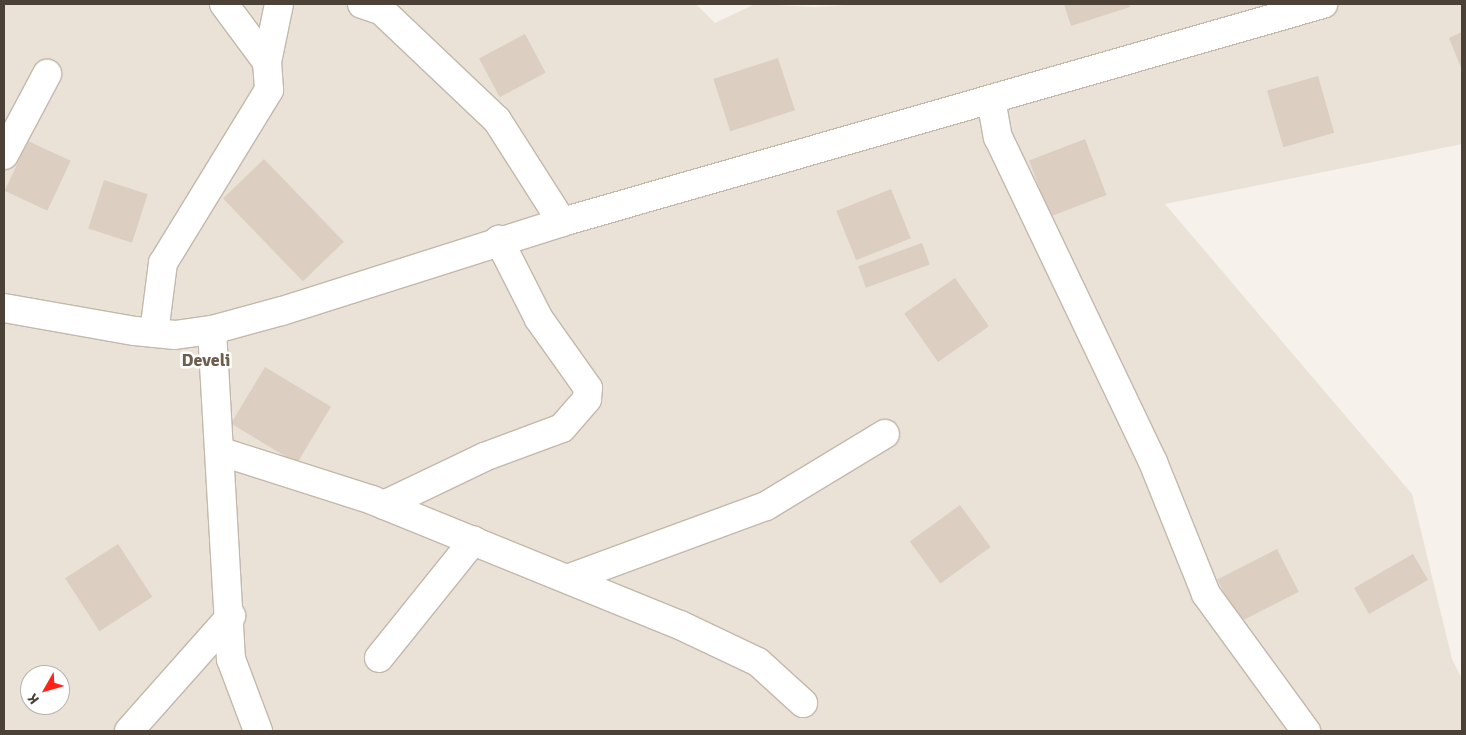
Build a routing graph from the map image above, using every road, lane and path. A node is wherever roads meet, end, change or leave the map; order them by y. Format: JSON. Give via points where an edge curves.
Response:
{"nodes":[{"id":1,"x":224,"y":4,"type":"edge"},
{"id":2,"x":279,"y":4,"type":"edge"},
{"id":3,"x":362,"y":4,"type":"edge"},
{"id":4,"x":1323,"y":4,"type":"edge"},
{"id":5,"x":267,"y":62,"type":"junction"},
{"id":6,"x":47,"y":74,"type":"dead end"},
{"id":7,"x":991,"y":99,"type":"junction"},
{"id":8,"x":4,"y":155,"type":"edge"},
{"id":9,"x":562,"y":222,"type":"junction"},
{"id":10,"x":499,"y":240,"type":"junction"},
{"id":11,"x":4,"y":308,"type":"edge"},
{"id":12,"x":212,"y":330,"type":"junction"},
{"id":13,"x":154,"y":333,"type":"junction"},
{"id":14,"x":885,"y":434,"type":"dead end"},
{"id":15,"x":222,"y":452,"type":"junction"},
{"id":16,"x":384,"y":505,"type":"junction"},
{"id":17,"x":474,"y":540,"type":"junction"},
{"id":18,"x":570,"y":578,"type":"junction"},
{"id":19,"x":231,"y":616,"type":"junction"},
{"id":20,"x":379,"y":658,"type":"dead end"},
{"id":21,"x":803,"y":703,"type":"dead end"},
{"id":22,"x":130,"y":731,"type":"edge"},
{"id":23,"x":258,"y":731,"type":"edge"},
{"id":24,"x":1306,"y":731,"type":"edge"}],
"edges":[{"from":1,"to":5,"type":"street"},
{"from":2,"to":5,"type":"street"},
{"from":3,"to":9,"type":"street","via":[[382,11],[497,120]]},
{"from":4,"to":7,"type":"street"},
{"from":5,"to":13,"type":"street","via":[[269,90],[164,263]]},
{"from":6,"to":8,"type":"street"},
{"from":7,"to":9,"type":"street"},
{"from":7,"to":24,"type":"street","via":[[998,136],[1153,462],[1206,594]]},
{"from":9,"to":10,"type":"street"},
{"from":10,"to":12,"type":"street","via":[[282,312]]},
{"from":10,"to":16,"type":"street","via":[[539,319],[588,388],[586,399],[562,428],[484,457]]},
{"from":11,"to":13,"type":"street"},
{"from":12,"to":13,"type":"street","via":[[175,335]]},
{"from":12,"to":15,"type":"street"},
{"from":14,"to":18,"type":"street","via":[[766,506]]},
{"from":15,"to":16,"type":"street"},
{"from":15,"to":19,"type":"street"},
{"from":16,"to":17,"type":"street"},
{"from":17,"to":18,"type":"street"},
{"from":17,"to":20,"type":"street"},
{"from":18,"to":21,"type":"street","via":[[758,662]]},
{"from":19,"to":22,"type":"street","via":[[182,667]]},
{"from":19,"to":23,"type":"street","via":[[231,659]]}]}
